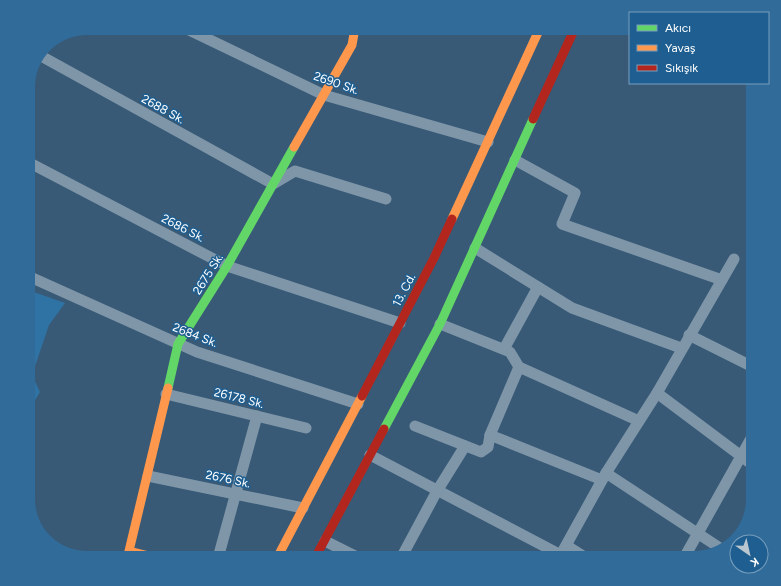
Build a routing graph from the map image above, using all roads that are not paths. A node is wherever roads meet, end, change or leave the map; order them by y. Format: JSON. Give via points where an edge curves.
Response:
{"nodes":[{"id":1,"x":200,"y":35,"type":"edge"},
{"id":2,"x":354,"y":35,"type":"edge"},
{"id":3,"x":537,"y":35,"type":"edge"},
{"id":4,"x":572,"y":35,"type":"edge"},
{"id":5,"x":44,"y":58,"type":"edge"},
{"id":6,"x":324,"y":95,"type":"junction"},
{"id":7,"x":488,"y":142,"type":"junction"},
{"id":8,"x":515,"y":160,"type":"junction"},
{"id":9,"x":35,"y":166,"type":"edge"},
{"id":10,"x":273,"y":184,"type":"junction"},
{"id":11,"x":386,"y":199,"type":"dead end"},
{"id":12,"x":475,"y":248,"type":"junction"},
{"id":13,"x":734,"y":259,"type":"dead end"},
{"id":14,"x":227,"y":266,"type":"junction"},
{"id":15,"x":35,"y":279,"type":"edge"},
{"id":16,"x":722,"y":280,"type":"junction"},
{"id":17,"x":538,"y":287,"type":"junction"},
{"id":18,"x":400,"y":323,"type":"junction"},
{"id":19,"x":440,"y":324,"type":"junction"},
{"id":20,"x":689,"y":335,"type":"junction"},
{"id":21,"x":178,"y":344,"type":"junction"},
{"id":22,"x":681,"y":348,"type":"junction"},
{"id":23,"x":504,"y":349,"type":"junction"},
{"id":24,"x":746,"y":364,"type":"edge"},
{"id":25,"x":519,"y":367,"type":"junction"},
{"id":26,"x":657,"y":393,"type":"junction"},
{"id":27,"x":166,"y":394,"type":"junction"},
{"id":28,"x":358,"y":404,"type":"junction"},
{"id":29,"x":257,"y":416,"type":"junction"},
{"id":30,"x":639,"y":422,"type":"junction"},
{"id":31,"x":415,"y":426,"type":"dead end"},
{"id":32,"x":306,"y":428,"type":"dead end"},
{"id":33,"x":490,"y":435,"type":"junction"},
{"id":34,"x":464,"y":446,"type":"junction"},
{"id":35,"x":746,"y":448,"type":"edge"},
{"id":36,"x":370,"y":455,"type":"junction"},
{"id":37,"x":741,"y":457,"type":"junction"},
{"id":38,"x":746,"y":460,"type":"edge"},
{"id":39,"x":148,"y":476,"type":"junction"},
{"id":40,"x":604,"y":477,"type":"junction"},
{"id":41,"x":437,"y":491,"type":"junction"},
{"id":42,"x":237,"y":494,"type":"junction"},
{"id":43,"x":303,"y":508,"type":"junction"},
{"id":44,"x":697,"y":533,"type":"junction"},
{"id":45,"x":325,"y":541,"type":"junction"},
{"id":46,"x":717,"y":546,"type":"edge"},
{"id":47,"x":129,"y":551,"type":"edge"},
{"id":48,"x":220,"y":551,"type":"edge"},
{"id":49,"x":281,"y":551,"type":"edge"},
{"id":50,"x":319,"y":551,"type":"edge"},
{"id":51,"x":345,"y":551,"type":"edge"},
{"id":52,"x":405,"y":551,"type":"edge"},
{"id":53,"x":558,"y":551,"type":"edge"},
{"id":54,"x":563,"y":551,"type":"edge"},
{"id":55,"x":688,"y":551,"type":"edge"}],
"edges":[{"from":1,"to":6,"type":"street","name":"2690 Sk."},
{"from":2,"to":6,"type":"main road","name":"2675 Sk.","via":[[352,45]]},
{"from":3,"to":7,"type":"main road","name":"13. Cd."},
{"from":4,"to":8,"type":"main road"},
{"from":5,"to":10,"type":"street","name":"2688 Sk."},
{"from":6,"to":7,"type":"street","name":"2690 Sk."},
{"from":6,"to":10,"type":"main road","name":"2675 Sk."},
{"from":7,"to":18,"type":"main road","name":"13. Cd.","via":[[434,258]]},
{"from":8,"to":12,"type":"main road"},
{"from":8,"to":16,"type":"street","via":[[575,192],[562,224]]},
{"from":9,"to":14,"type":"street","name":"2686 Sk."},
{"from":10,"to":11,"type":"street","via":[[295,171]]},
{"from":10,"to":14,"type":"main road","name":"2675 Sk."},
{"from":12,"to":17,"type":"street"},
{"from":12,"to":19,"type":"main road"},
{"from":13,"to":16,"type":"street"},
{"from":14,"to":18,"type":"street","name":"2686 Sk."},
{"from":14,"to":21,"type":"main road","name":"2675 Sk."},
{"from":15,"to":21,"type":"street","name":"2684 Sk."},
{"from":16,"to":20,"type":"street"},
{"from":17,"to":22,"type":"street","via":[[572,308]]},
{"from":17,"to":23,"type":"street"},
{"from":18,"to":28,"type":"main road","name":"13. Cd."},
{"from":19,"to":23,"type":"street"},
{"from":19,"to":36,"type":"main road"},
{"from":20,"to":22,"type":"street"},
{"from":20,"to":24,"type":"street"},
{"from":21,"to":27,"type":"main road","name":"2675 Sk."},
{"from":21,"to":28,"type":"street","name":"2684 Sk."},
{"from":22,"to":26,"type":"street"},
{"from":23,"to":25,"type":"street","via":[[510,352]]},
{"from":25,"to":30,"type":"street"},
{"from":25,"to":33,"type":"street"},
{"from":26,"to":30,"type":"street"},
{"from":26,"to":37,"type":"street"},
{"from":27,"to":29,"type":"street","name":"26178 Sk."},
{"from":27,"to":39,"type":"main road","name":"2675 Sk."},
{"from":28,"to":43,"type":"main road","name":"13. Cd."},
{"from":29,"to":32,"type":"street","name":"26178 Sk."},
{"from":29,"to":42,"type":"street"},
{"from":30,"to":40,"type":"street"},
{"from":31,"to":34,"type":"street"},
{"from":33,"to":34,"type":"street","via":[[488,447],[481,452]]},
{"from":33,"to":40,"type":"street"},
{"from":34,"to":41,"type":"street"},
{"from":35,"to":37,"type":"street"},
{"from":36,"to":41,"type":"street"},
{"from":36,"to":45,"type":"main road"},
{"from":37,"to":38,"type":"street"},
{"from":37,"to":44,"type":"street"},
{"from":39,"to":42,"type":"street","name":"2676 Sk."},
{"from":39,"to":47,"type":"main road","name":"2675 Sk."},
{"from":40,"to":44,"type":"street"},
{"from":40,"to":54,"type":"street"},
{"from":41,"to":52,"type":"street"},
{"from":41,"to":53,"type":"street"},
{"from":42,"to":43,"type":"street","name":"2676 Sk."},
{"from":42,"to":48,"type":"street"},
{"from":43,"to":49,"type":"main road","name":"13. Cd."},
{"from":44,"to":46,"type":"street"},
{"from":44,"to":55,"type":"street"},
{"from":45,"to":50,"type":"main road"},
{"from":45,"to":51,"type":"street"}]}
